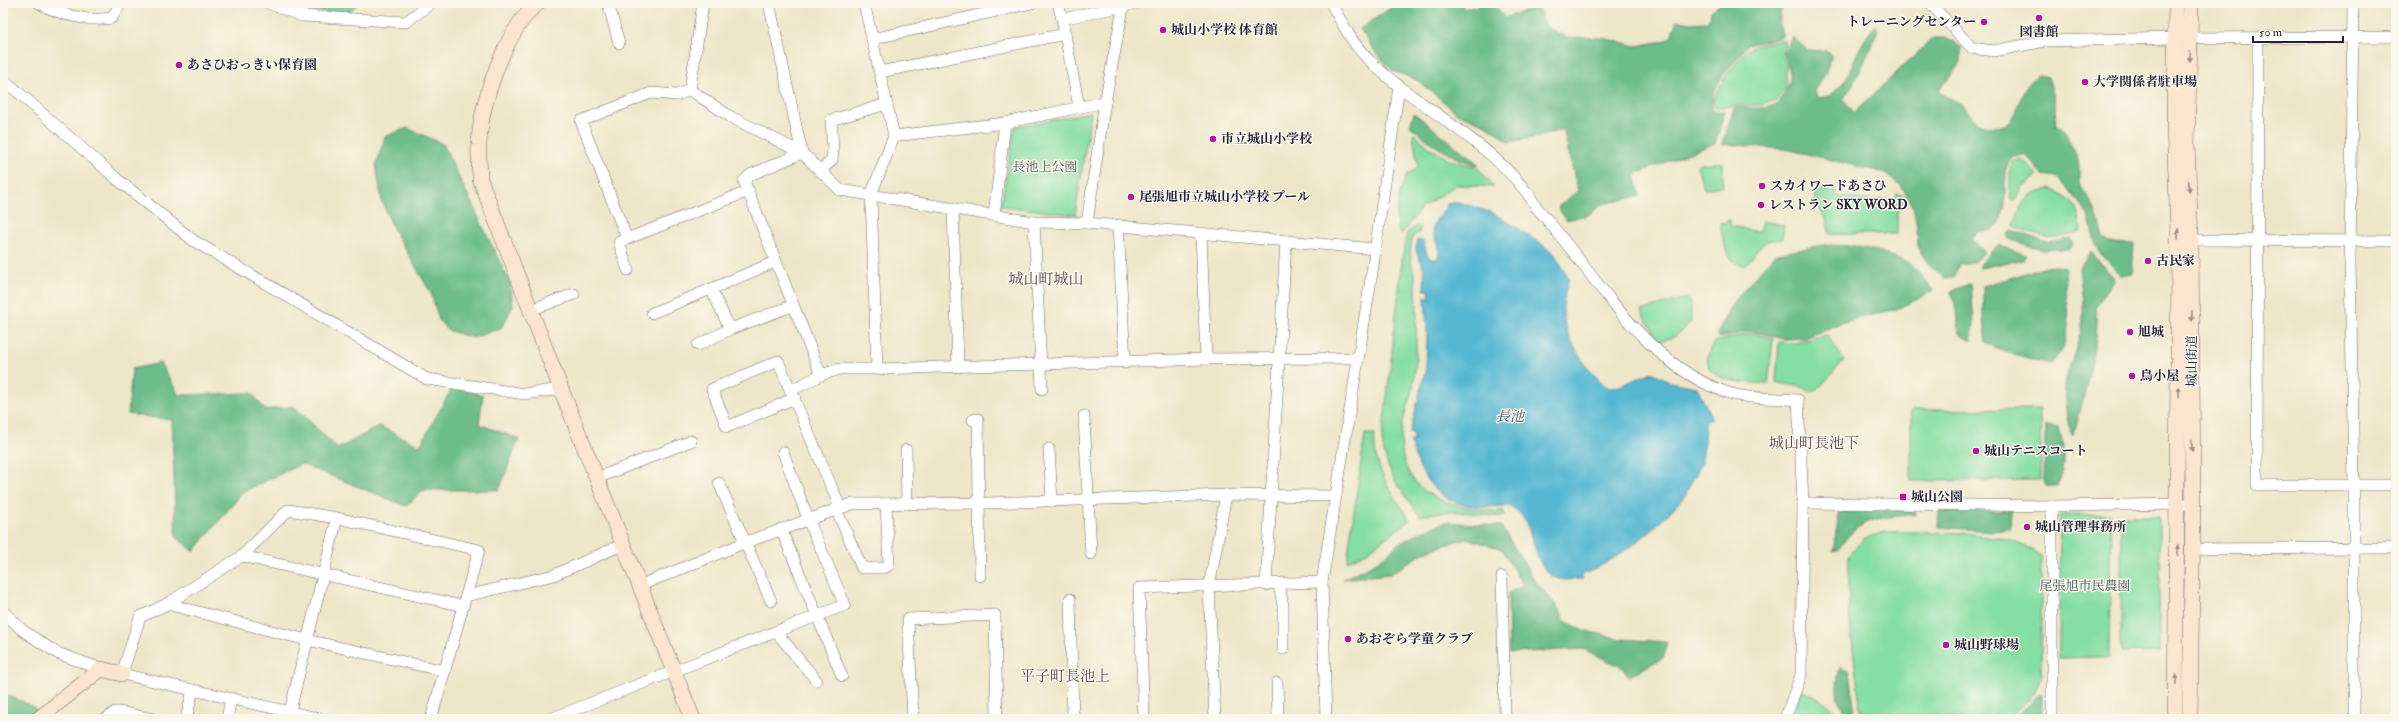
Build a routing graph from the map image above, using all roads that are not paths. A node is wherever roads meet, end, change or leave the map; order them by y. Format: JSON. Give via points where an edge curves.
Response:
{"nodes":[{"id":1,"x":39,"y":3,"type":"edge"},
{"id":2,"x":121,"y":3,"type":"edge"},
{"id":3,"x":268,"y":3,"type":"edge"},
{"id":4,"x":431,"y":3,"type":"edge"},
{"id":5,"x":536,"y":3,"type":"edge"},
{"id":6,"x":608,"y":3,"type":"edge"},
{"id":7,"x":702,"y":3,"type":"edge"},
{"id":8,"x":769,"y":3,"type":"edge"},
{"id":9,"x":864,"y":3,"type":"edge"},
{"id":10,"x":1032,"y":3,"type":"edge"},
{"id":11,"x":1058,"y":3,"type":"edge"},
{"id":12,"x":1137,"y":3,"type":"edge"},
{"id":13,"x":1331,"y":3,"type":"edge"},
{"id":14,"x":1930,"y":3,"type":"edge"},
{"id":15,"x":2176,"y":3,"type":"edge"},
{"id":16,"x":2191,"y":3,"type":"edge"},
{"id":17,"x":2353,"y":3,"type":"edge"},
{"id":18,"x":1124,"y":5,"type":"edge"},
{"id":19,"x":1062,"y":19,"type":"junction"},
{"id":20,"x":1065,"y":34,"type":"junction"},
{"id":21,"x":2351,"y":37,"type":"junction"},
{"id":22,"x":2396,"y":37,"type":"edge"},
{"id":23,"x":2184,"y":38,"type":"junction"},
{"id":24,"x":2258,"y":38,"type":"junction"},
{"id":25,"x":872,"y":39,"type":"junction"},
{"id":26,"x":619,"y":43,"type":"dead end"},
{"id":27,"x":880,"y":72,"type":"junction"},
{"id":28,"x":3,"y":79,"type":"edge"},
{"id":29,"x":1398,"y":87,"type":"junction"},
{"id":30,"x":690,"y":90,"type":"junction"},
{"id":31,"x":1105,"y":102,"type":"junction"},
{"id":32,"x":887,"y":104,"type":"junction"},
{"id":33,"x":1079,"y":107,"type":"junction"},
{"id":34,"x":1005,"y":123,"type":"junction"},
{"id":35,"x":894,"y":136,"type":"junction"},
{"id":36,"x":802,"y":153,"type":"junction"},
{"id":37,"x":820,"y":171,"type":"junction"},
{"id":38,"x":749,"y":191,"type":"junction"},
{"id":39,"x":871,"y":195,"type":"junction"},
{"id":40,"x":953,"y":208,"type":"junction"},
{"id":41,"x":994,"y":215,"type":"junction"},
{"id":42,"x":1034,"y":222,"type":"junction"},
{"id":43,"x":1087,"y":222,"type":"junction"},
{"id":44,"x":1118,"y":225,"type":"junction"},
{"id":45,"x":1201,"y":233,"type":"junction"},
{"id":46,"x":628,"y":238,"type":"junction"},
{"id":47,"x":2256,"y":239,"type":"junction"},
{"id":48,"x":2191,"y":240,"type":"junction"},
{"id":49,"x":1286,"y":241,"type":"junction"},
{"id":50,"x":2396,"y":241,"type":"edge"},
{"id":51,"x":2351,"y":242,"type":"junction"},
{"id":52,"x":1375,"y":249,"type":"junction"},
{"id":53,"x":775,"y":262,"type":"junction"},
{"id":54,"x":628,"y":270,"type":"dead end"},
{"id":55,"x":711,"y":289,"type":"junction"},
{"id":56,"x":574,"y":294,"type":"dead end"},
{"id":57,"x":792,"y":306,"type":"junction"},
{"id":58,"x":530,"y":310,"type":"junction"},
{"id":59,"x":652,"y":313,"type":"dead end"},
{"id":60,"x":730,"y":329,"type":"junction"},
{"id":61,"x":698,"y":344,"type":"dead end"},
{"id":62,"x":1278,"y":358,"type":"junction"},
{"id":63,"x":1358,"y":358,"type":"junction"},
{"id":64,"x":1206,"y":359,"type":"junction"},
{"id":65,"x":1125,"y":363,"type":"junction"},
{"id":66,"x":1041,"y":365,"type":"junction"},
{"id":67,"x":958,"y":367,"type":"junction"},
{"id":68,"x":877,"y":369,"type":"junction"},
{"id":69,"x":821,"y":375,"type":"junction"},
{"id":70,"x":561,"y":389,"type":"junction"},
{"id":71,"x":1042,"y":389,"type":"dead end"},
{"id":72,"x":794,"y":394,"type":"junction"},
{"id":73,"x":1084,"y":416,"type":"dead end"},
{"id":74,"x":973,"y":420,"type":"dead end"},
{"id":75,"x":691,"y":441,"type":"dead end"},
{"id":76,"x":1049,"y":449,"type":"dead end"},
{"id":77,"x":906,"y":450,"type":"dead end"},
{"id":78,"x":783,"y":452,"type":"dead end"},
{"id":79,"x":597,"y":478,"type":"junction"},
{"id":80,"x":719,"y":483,"type":"dead end"},
{"id":81,"x":2396,"y":485,"type":"edge"},
{"id":82,"x":2354,"y":486,"type":"junction"},
{"id":83,"x":1270,"y":495,"type":"junction"},
{"id":84,"x":1226,"y":496,"type":"junction"},
{"id":85,"x":1336,"y":496,"type":"junction"},
{"id":86,"x":1088,"y":500,"type":"junction"},
{"id":87,"x":1052,"y":501,"type":"junction"},
{"id":88,"x":979,"y":503,"type":"junction"},
{"id":89,"x":1803,"y":503,"type":"junction"},
{"id":90,"x":2185,"y":503,"type":"junction"},
{"id":91,"x":886,"y":504,"type":"junction"},
{"id":92,"x":907,"y":504,"type":"junction"},
{"id":93,"x":2052,"y":506,"type":"junction"},
{"id":94,"x":838,"y":508,"type":"junction"},
{"id":95,"x":337,"y":518,"type":"junction"},
{"id":96,"x":808,"y":519,"type":"junction"},
{"id":97,"x":781,"y":529,"type":"junction"},
{"id":98,"x":744,"y":543,"type":"junction"},
{"id":99,"x":624,"y":544,"type":"junction"},
{"id":100,"x":2396,"y":548,"type":"edge"},
{"id":101,"x":2192,"y":549,"type":"junction"},
{"id":102,"x":2354,"y":549,"type":"junction"},
{"id":103,"x":1091,"y":554,"type":"dead end"},
{"id":104,"x":242,"y":556,"type":"junction"},
{"id":105,"x":323,"y":574,"type":"junction"},
{"id":106,"x":980,"y":576,"type":"dead end"},
{"id":107,"x":1502,"y":577,"type":"dead end"},
{"id":108,"x":1322,"y":582,"type":"junction"},
{"id":109,"x":1279,"y":584,"type":"junction"},
{"id":110,"x":641,"y":585,"type":"junction"},
{"id":111,"x":1266,"y":585,"type":"junction"},
{"id":112,"x":1209,"y":587,"type":"junction"},
{"id":113,"x":1070,"y":599,"type":"dead end"},
{"id":114,"x":465,"y":601,"type":"junction"},
{"id":115,"x":771,"y":601,"type":"dead end"},
{"id":116,"x":167,"y":604,"type":"junction"},
{"id":117,"x":3,"y":611,"type":"edge"},
{"id":118,"x":817,"y":616,"type":"junction"},
{"id":119,"x":777,"y":633,"type":"junction"},
{"id":120,"x":307,"y":640,"type":"junction"},
{"id":121,"x":1283,"y":649,"type":"dead end"},
{"id":122,"x":101,"y":669,"type":"junction"},
{"id":123,"x":445,"y":671,"type":"junction"},
{"id":124,"x":674,"y":672,"type":"junction"},
{"id":125,"x":122,"y":674,"type":"junction"},
{"id":126,"x":842,"y":676,"type":"dead end"},
{"id":127,"x":816,"y":680,"type":"dead end"},
{"id":128,"x":1277,"y":683,"type":"dead end"},
{"id":129,"x":193,"y":690,"type":"junction"},
{"id":130,"x":231,"y":698,"type":"junction"},
{"id":131,"x":290,"y":711,"type":"junction"},
{"id":132,"x":38,"y":719,"type":"edge"},
{"id":133,"x":106,"y":719,"type":"edge"},
{"id":134,"x":153,"y":719,"type":"edge"},
{"id":135,"x":186,"y":719,"type":"edge"},
{"id":136,"x":227,"y":719,"type":"edge"},
{"id":137,"x":322,"y":719,"type":"edge"},
{"id":138,"x":431,"y":719,"type":"edge"},
{"id":139,"x":550,"y":719,"type":"edge"},
{"id":140,"x":693,"y":719,"type":"edge"},
{"id":141,"x":913,"y":719,"type":"edge"},
{"id":142,"x":997,"y":719,"type":"edge"},
{"id":143,"x":1073,"y":719,"type":"edge"},
{"id":144,"x":1144,"y":719,"type":"edge"},
{"id":145,"x":1215,"y":719,"type":"edge"},
{"id":146,"x":1278,"y":719,"type":"edge"},
{"id":147,"x":1326,"y":719,"type":"edge"},
{"id":148,"x":1505,"y":719,"type":"edge"},
{"id":149,"x":1785,"y":719,"type":"edge"},
{"id":150,"x":2052,"y":719,"type":"edge"},
{"id":151,"x":2175,"y":719,"type":"edge"},
{"id":152,"x":2190,"y":719,"type":"edge"},
{"id":153,"x":2354,"y":719,"type":"edge"}],
"edges":[{"from":1,"to":2,"type":"street","via":[[60,13],[101,19],[112,18]]},
{"from":3,"to":4,"type":"street","via":[[302,16],[406,22]]},
{"from":5,"to":58,"type":"street","via":[[518,27],[495,74],[479,144],[480,179]]},
{"from":6,"to":26,"type":"street"},
{"from":7,"to":30,"type":"street"},
{"from":8,"to":36,"type":"street"},
{"from":9,"to":25,"type":"street"},
{"from":10,"to":25,"type":"street"},
{"from":11,"to":19,"type":"street"},
{"from":12,"to":18,"type":"street"},
{"from":13,"to":29,"type":"street","via":[[1348,34],[1368,60]]},
{"from":14,"to":23,"type":"street","via":[[1972,48],[1994,51],[2045,41]]},
{"from":15,"to":23,"type":"street","name":"城山街道"},
{"from":16,"to":23,"type":"street","name":"城山街道"},
{"from":17,"to":21,"type":"street"},
{"from":18,"to":19,"type":"street"},
{"from":18,"to":31,"type":"street"},
{"from":19,"to":20,"type":"street"},
{"from":20,"to":27,"type":"street"},
{"from":20,"to":33,"type":"street"},
{"from":21,"to":22,"type":"street"},
{"from":21,"to":24,"type":"street"},
{"from":21,"to":51,"type":"street"},
{"from":23,"to":24,"type":"street"},
{"from":23,"to":48,"type":"street","name":"城山街道","one_way":true},
{"from":90,"to":23,"type":"street","name":"城山街道","one_way":true,"via":[[2174,124]]},
{"from":24,"to":47,"type":"street"},
{"from":25,"to":27,"type":"street"},
{"from":27,"to":32,"type":"street"},
{"from":28,"to":70,"type":"street","via":[[117,179],[194,241],[427,379],[525,394]]},
{"from":29,"to":52,"type":"street"},
{"from":29,"to":89,"type":"street","via":[[1484,150],[1525,188],[1537,208],[1630,324],[1667,360],[1713,386],[1733,394],[1798,400]]},
{"from":30,"to":36,"type":"street","via":[[731,117]]},
{"from":30,"to":46,"type":"street","via":[[677,95],[651,93],[582,121]]},
{"from":31,"to":33,"type":"street"},
{"from":31,"to":43,"type":"street"},
{"from":32,"to":35,"type":"street"},
{"from":32,"to":37,"type":"street","via":[[831,120],[832,160]]},
{"from":33,"to":34,"type":"street"},
{"from":34,"to":35,"type":"street"},
{"from":34,"to":41,"type":"street"},
{"from":35,"to":39,"type":"street"},
{"from":36,"to":37,"type":"street"},
{"from":36,"to":38,"type":"street","via":[[746,178],[744,181]]},
{"from":37,"to":39,"type":"street","via":[[840,190]]},
{"from":38,"to":46,"type":"street"},
{"from":38,"to":53,"type":"street"},
{"from":39,"to":40,"type":"street"},
{"from":39,"to":68,"type":"street"},
{"from":40,"to":41,"type":"street"},
{"from":40,"to":67,"type":"street"},
{"from":41,"to":42,"type":"street"},
{"from":42,"to":43,"type":"street"},
{"from":42,"to":66,"type":"street"},
{"from":43,"to":44,"type":"street"},
{"from":44,"to":45,"type":"street"},
{"from":44,"to":65,"type":"street"},
{"from":45,"to":49,"type":"street"},
{"from":45,"to":64,"type":"street"},
{"from":46,"to":54,"type":"street","via":[[619,242]]},
{"from":47,"to":48,"type":"street"},
{"from":47,"to":51,"type":"street"},
{"from":47,"to":82,"type":"street","via":[[2256,484]]},
{"from":48,"to":90,"type":"street","name":"城山街道","one_way":true},
{"from":49,"to":52,"type":"street"},
{"from":49,"to":62,"type":"street"},
{"from":50,"to":51,"type":"street"},
{"from":51,"to":82,"type":"street"},
{"from":52,"to":63,"type":"street"},
{"from":53,"to":55,"type":"street"},
{"from":53,"to":57,"type":"street"},
{"from":55,"to":59,"type":"street"},
{"from":55,"to":60,"type":"street"},
{"from":56,"to":58,"type":"street"},
{"from":57,"to":60,"type":"street"},
{"from":57,"to":69,"type":"street"},
{"from":58,"to":70,"type":"street"},
{"from":60,"to":61,"type":"street"},
{"from":62,"to":63,"type":"street"},
{"from":62,"to":64,"type":"street"},
{"from":62,"to":83,"type":"street"},
{"from":63,"to":85,"type":"street"},
{"from":64,"to":65,"type":"street"},
{"from":65,"to":66,"type":"street"},
{"from":66,"to":67,"type":"street"},
{"from":66,"to":71,"type":"street"},
{"from":67,"to":68,"type":"street"},
{"from":68,"to":69,"type":"street","via":[[840,369]]},
{"from":69,"to":72,"type":"street"},
{"from":70,"to":79,"type":"street"},
{"from":72,"to":72,"type":"street","via":[[778,361],[712,389],[727,426]]},
{"from":72,"to":94,"type":"street"},
{"from":73,"to":86,"type":"street"},
{"from":74,"to":88,"type":"street","via":[[978,420]]},
{"from":75,"to":79,"type":"street"},
{"from":76,"to":87,"type":"street"},
{"from":77,"to":92,"type":"street"},
{"from":78,"to":96,"type":"street"},
{"from":79,"to":99,"type":"street"},
{"from":80,"to":98,"type":"street"},
{"from":81,"to":82,"type":"street"},
{"from":82,"to":102,"type":"street"},
{"from":83,"to":84,"type":"street"},
{"from":83,"to":85,"type":"street"},
{"from":83,"to":111,"type":"street"},
{"from":84,"to":86,"type":"street"},
{"from":84,"to":112,"type":"street"},
{"from":85,"to":108,"type":"street"},
{"from":86,"to":87,"type":"street"},
{"from":86,"to":103,"type":"street"},
{"from":87,"to":88,"type":"street"},
{"from":88,"to":92,"type":"street"},
{"from":88,"to":106,"type":"street"},
{"from":89,"to":93,"type":"street"},
{"from":89,"to":149,"type":"street","via":[[1801,675]]},
{"from":90,"to":93,"type":"street"},
{"from":90,"to":101,"type":"street","name":"城山街道"},
{"from":151,"to":90,"type":"street","name":"城山街道","one_way":true},
{"from":91,"to":92,"type":"street"},
{"from":91,"to":94,"type":"street","via":[[852,504]]},
{"from":91,"to":94,"type":"street","via":[[889,565],[884,568],[862,568]]},
{"from":93,"to":150,"type":"street"},
{"from":94,"to":96,"type":"street"},
{"from":95,"to":104,"type":"street","via":[[288,510]]},
{"from":95,"to":105,"type":"street"},
{"from":95,"to":114,"type":"street","via":[[479,550]]},
{"from":96,"to":97,"type":"street"},
{"from":96,"to":118,"type":"street","via":[[845,605]]},
{"from":97,"to":98,"type":"street"},
{"from":97,"to":118,"type":"street"},
{"from":98,"to":110,"type":"street"},
{"from":98,"to":115,"type":"street"},
{"from":99,"to":110,"type":"street"},
{"from":99,"to":114,"type":"street","via":[[554,575]]},
{"from":100,"to":102,"type":"street"},
{"from":101,"to":102,"type":"street"},
{"from":101,"to":152,"type":"street","name":"城山街道"},
{"from":102,"to":153,"type":"street"},
{"from":104,"to":105,"type":"street"},
{"from":104,"to":116,"type":"street"},
{"from":105,"to":114,"type":"street"},
{"from":105,"to":120,"type":"street"},
{"from":107,"to":148,"type":"street"},
{"from":108,"to":109,"type":"street"},
{"from":108,"to":147,"type":"street"},
{"from":109,"to":111,"type":"street"},
{"from":109,"to":121,"type":"street","via":[[1284,606]]},
{"from":110,"to":124,"type":"street"},
{"from":111,"to":112,"type":"street"},
{"from":112,"to":144,"type":"street","via":[[1139,588]]},
{"from":112,"to":145,"type":"street"},
{"from":113,"to":143,"type":"street"},
{"from":114,"to":123,"type":"street"},
{"from":116,"to":120,"type":"street"},
{"from":116,"to":125,"type":"street","via":[[140,617]]},
{"from":117,"to":122,"type":"street","via":[[22,630],[57,654]]},
{"from":118,"to":119,"type":"street"},
{"from":118,"to":126,"type":"street"},
{"from":119,"to":124,"type":"street"},
{"from":119,"to":127,"type":"street"},
{"from":120,"to":123,"type":"street"},
{"from":120,"to":131,"type":"street"},
{"from":122,"to":125,"type":"street"},
{"from":122,"to":132,"type":"street"},
{"from":123,"to":138,"type":"street"},
{"from":124,"to":139,"type":"street"},
{"from":124,"to":140,"type":"street"},
{"from":125,"to":129,"type":"street"},
{"from":128,"to":146,"type":"street"},
{"from":129,"to":130,"type":"street"},
{"from":129,"to":135,"type":"street"},
{"from":130,"to":131,"type":"street"},
{"from":130,"to":136,"type":"street"},
{"from":131,"to":137,"type":"street"},
{"from":133,"to":134,"type":"street","via":[[115,712]]},
{"from":141,"to":142,"type":"street","via":[[908,619],[995,615]]}]}
